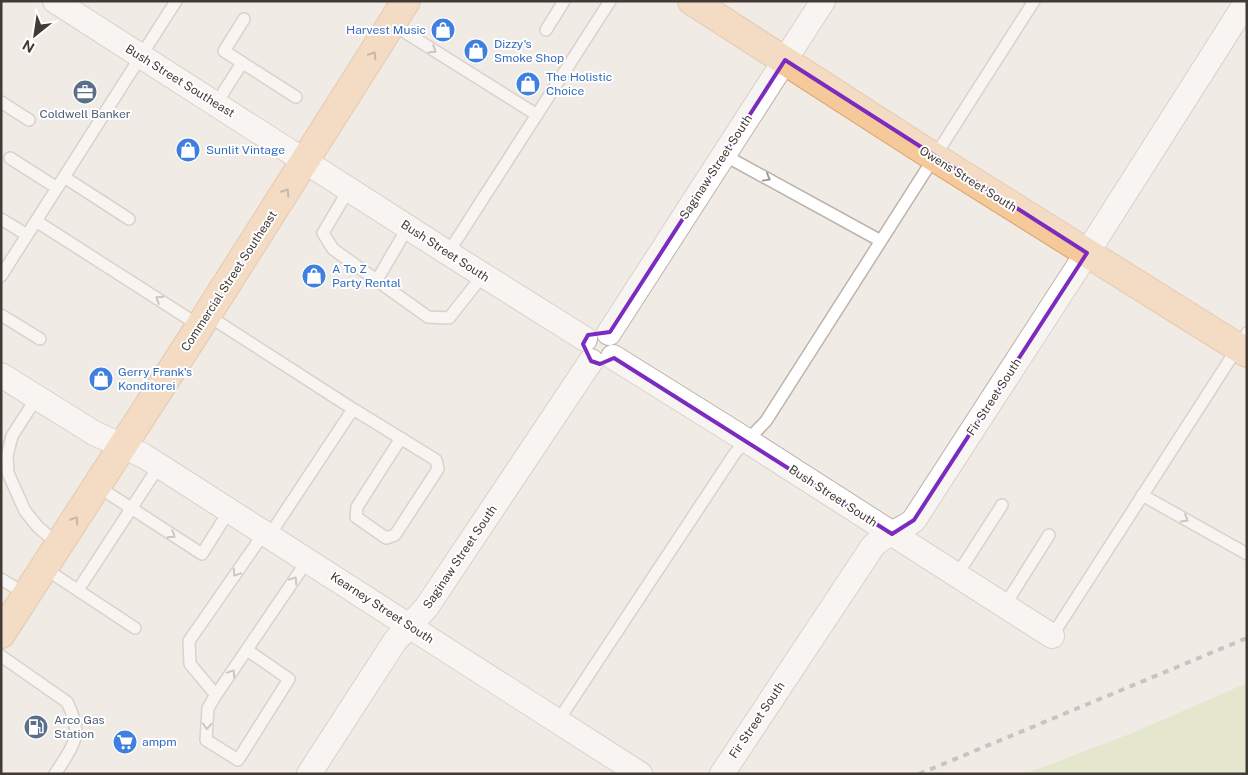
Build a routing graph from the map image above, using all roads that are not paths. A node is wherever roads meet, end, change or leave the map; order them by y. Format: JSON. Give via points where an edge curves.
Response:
{"nodes":[{"id":1,"x":55,"y":1,"type":"edge"},
{"id":2,"x":176,"y":1,"type":"edge"},
{"id":3,"x":406,"y":1,"type":"edge"},
{"id":4,"x":564,"y":1,"type":"edge"},
{"id":5,"x":610,"y":1,"type":"edge"},
{"id":6,"x":692,"y":1,"type":"edge"},
{"id":7,"x":822,"y":1,"type":"edge"},
{"id":8,"x":1034,"y":1,"type":"edge"},
{"id":9,"x":1247,"y":1,"type":"edge"},
{"id":10,"x":244,"y":19,"type":"dead end"},
{"id":11,"x":392,"y":24,"type":"junction"},
{"id":12,"x":546,"y":30,"type":"dead end"},
{"id":13,"x":141,"y":56,"type":"junction"},
{"id":14,"x":785,"y":60,"type":"junction"},
{"id":15,"x":242,"y":63,"type":"junction"},
{"id":16,"x":296,"y":96,"type":"dead end"},
{"id":17,"x":1,"y":102,"type":"edge"},
{"id":18,"x":216,"y":104,"type":"junction"},
{"id":19,"x":537,"y":115,"type":"junction"},
{"id":20,"x":29,"y":120,"type":"dead end"},
{"id":21,"x":724,"y":155,"type":"junction"},
{"id":22,"x":934,"y":157,"type":"junction"},
{"id":23,"x":10,"y":158,"type":"dead end"},
{"id":24,"x":305,"y":161,"type":"junction"},
{"id":25,"x":64,"y":177,"type":"junction"},
{"id":26,"x":57,"y":188,"type":"junction"},
{"id":27,"x":349,"y":189,"type":"junction"},
{"id":28,"x":1,"y":219,"type":"edge"},
{"id":29,"x":129,"y":219,"type":"dead end"},
{"id":30,"x":36,"y":221,"type":"junction"},
{"id":31,"x":408,"y":227,"type":"junction"},
{"id":32,"x":27,"y":235,"type":"junction"},
{"id":33,"x":881,"y":241,"type":"junction"},
{"id":34,"x":448,"y":253,"type":"junction"},
{"id":35,"x":1087,"y":253,"type":"junction"},
{"id":36,"x":483,"y":275,"type":"junction"},
{"id":37,"x":1,"y":276,"type":"edge"},
{"id":38,"x":377,"y":280,"type":"junction"},
{"id":39,"x":1,"y":315,"type":"edge"},
{"id":40,"x":204,"y":320,"type":"junction"},
{"id":41,"x":40,"y":339,"type":"dead end"},
{"id":42,"x":1244,"y":344,"type":"edge"},
{"id":43,"x":596,"y":352,"type":"junction"},
{"id":44,"x":1,"y":375,"type":"edge"},
{"id":45,"x":36,"y":397,"type":"junction"},
{"id":46,"x":353,"y":409,"type":"junction"},
{"id":47,"x":401,"y":438,"type":"junction"},
{"id":48,"x":746,"y":440,"type":"junction"},
{"id":49,"x":123,"y":446,"type":"junction"},
{"id":50,"x":159,"y":466,"type":"junction"},
{"id":51,"x":97,"y":486,"type":"junction"},
{"id":52,"x":1142,"y":494,"type":"junction"},
{"id":53,"x":1002,"y":505,"type":"dead end"},
{"id":54,"x":131,"y":509,"type":"junction"},
{"id":55,"x":229,"y":510,"type":"junction"},
{"id":56,"x":267,"y":534,"type":"junction"},
{"id":57,"x":892,"y":534,"type":"junction"},
{"id":58,"x":1049,"y":535,"type":"dead end"},
{"id":59,"x":59,"y":545,"type":"junction"},
{"id":60,"x":1247,"y":554,"type":"edge"},
{"id":61,"x":307,"y":561,"type":"junction"},
{"id":62,"x":44,"y":568,"type":"junction"},
{"id":63,"x":957,"y":575,"type":"junction"},
{"id":64,"x":1,"y":579,"type":"edge"},
{"id":65,"x":78,"y":590,"type":"junction"},
{"id":66,"x":27,"y":595,"type":"junction"},
{"id":67,"x":1004,"y":605,"type":"junction"},
{"id":68,"x":410,"y":626,"type":"junction"},
{"id":69,"x":135,"y":628,"type":"dead end"},
{"id":70,"x":1,"y":634,"type":"edge"},
{"id":71,"x":1052,"y":636,"type":"joint"},
{"id":72,"x":247,"y":650,"type":"junction"},
{"id":73,"x":1,"y":656,"type":"edge"},
{"id":74,"x":216,"y":696,"type":"junction"},
{"id":75,"x":558,"y":721,"type":"junction"},
{"id":76,"x":55,"y":774,"type":"edge"},
{"id":77,"x":309,"y":774,"type":"edge"},
{"id":78,"x":640,"y":774,"type":"edge"},
{"id":79,"x":722,"y":774,"type":"edge"}],
"edges":[{"from":1,"to":13,"type":"street","name":"Bush Street Southeast"},
{"from":2,"to":13,"type":"lane"},
{"from":3,"to":11,"type":"main road","name":"Commercial Street Southeast"},
{"from":4,"to":12,"type":"lane"},
{"from":5,"to":19,"type":"lane"},
{"from":6,"to":14,"type":"main road","name":"Owens Street South"},
{"from":7,"to":14,"type":"street","name":"Saginaw Street South"},
{"from":8,"to":22,"type":"lane"},
{"from":9,"to":35,"type":"street","name":"Fir Street South"},
{"from":10,"to":15,"type":"lane","via":[[224,51]]},
{"from":11,"to":19,"type":"lane","one_way":true},
{"from":24,"to":11,"type":"main road","name":"Commercial Street Southeast","one_way":true},
{"from":13,"to":18,"type":"street","name":"Bush Street Southeast"},
{"from":13,"to":25,"type":"lane"},
{"from":14,"to":21,"type":"street","name":"Saginaw Street South"},
{"from":14,"to":22,"type":"main road","name":"Owens Street South"},
{"from":15,"to":16,"type":"lane"},
{"from":15,"to":18,"type":"lane"},
{"from":17,"to":20,"type":"lane"},
{"from":18,"to":24,"type":"street","name":"Bush Street Southeast"},
{"from":19,"to":34,"type":"lane"},
{"from":21,"to":33,"type":"lane","one_way":true},
{"from":21,"to":43,"type":"street","name":"Saginaw Street South","via":[[609,334],[598,330],[588,335]]},
{"from":22,"to":33,"type":"lane"},
{"from":22,"to":35,"type":"main road","name":"Owens Street South"},
{"from":23,"to":26,"type":"lane"},
{"from":24,"to":27,"type":"street","name":"Bush Street South"},
{"from":40,"to":24,"type":"main road","name":"Commercial Street Southeast","one_way":true},
{"from":25,"to":26,"type":"lane"},
{"from":25,"to":29,"type":"lane"},
{"from":26,"to":30,"type":"lane"},
{"from":27,"to":31,"type":"street","name":"Bush Street South"},
{"from":27,"to":38,"type":"lane","via":[[323,233],[333,248]]},
{"from":28,"to":32,"type":"lane"},
{"from":30,"to":32,"type":"lane"},
{"from":40,"to":30,"type":"lane","one_way":true},
{"from":31,"to":34,"type":"street","name":"Bush Street South"},
{"from":31,"to":38,"type":"lane"},
{"from":32,"to":37,"type":"lane"},
{"from":33,"to":48,"type":"lane","via":[[766,421]]},
{"from":34,"to":36,"type":"street","name":"Bush Street South"},
{"from":35,"to":42,"type":"main road","name":"Owens Street South"},
{"from":35,"to":57,"type":"street","name":"Fir Street South","via":[[914,520]]},
{"from":36,"to":38,"type":"lane","via":[[449,318],[428,317]]},
{"from":36,"to":43,"type":"street","name":"Bush Street South"},
{"from":39,"to":41,"type":"lane"},
{"from":40,"to":46,"type":"lane"},
{"from":40,"to":49,"type":"main road","name":"Commercial Street Southeast"},
{"from":42,"to":52,"type":"lane"},
{"from":43,"to":48,"type":"street","name":"Bush Street South"},
{"from":43,"to":68,"type":"street","name":"Saginaw Street South","via":[[426,608]]},
{"from":44,"to":45,"type":"street","name":"Kearney Street South"},
{"from":45,"to":49,"type":"street","name":"Kearney Street South","via":[[94,433]]},
{"from":45,"to":59,"type":"lane","via":[[12,436],[7,456],[8,473],[25,511]]},
{"from":46,"to":47,"type":"lane"},
{"from":46,"to":56,"type":"lane"},
{"from":47,"to":47,"type":"lane","via":[[436,460],[438,469],[395,535],[386,538],[356,517],[357,507]]},
{"from":48,"to":57,"type":"street","name":"Bush Street South"},
{"from":48,"to":75,"type":"lane"},
{"from":49,"to":50,"type":"street","name":"Kearney Street South"},
{"from":49,"to":51,"type":"main road","name":"Commercial Street Southeast"},
{"from":50,"to":54,"type":"lane"},
{"from":50,"to":55,"type":"street","name":"Kearney Street South"},
{"from":51,"to":54,"type":"lane"},
{"from":59,"to":51,"type":"main road","name":"Commercial Street Southeast","one_way":true},
{"from":52,"to":60,"type":"lane","one_way":true},
{"from":52,"to":71,"type":"lane"},
{"from":53,"to":63,"type":"lane"},
{"from":54,"to":55,"type":"lane","one_way":true,"via":[[202,554]]},
{"from":54,"to":65,"type":"lane"},
{"from":55,"to":56,"type":"street","name":"Kearney Street South"},
{"from":56,"to":61,"type":"street","name":"Kearney Street South"},
{"from":56,"to":74,"type":"lane","one_way":true,"via":[[189,641],[190,664]]},
{"from":57,"to":63,"type":"street","name":"Bush Street South"},
{"from":57,"to":79,"type":"street","name":"Fir Street South","via":[[873,546]]},
{"from":58,"to":67,"type":"lane"},
{"from":59,"to":62,"type":"main road","name":"Commercial Street Southeast"},
{"from":61,"to":68,"type":"street","name":"Kearney Street South"},
{"from":72,"to":61,"type":"lane","one_way":true},
{"from":62,"to":65,"type":"lane"},
{"from":62,"to":66,"type":"main road","name":"Commercial Street Southeast"},
{"from":63,"to":67,"type":"street","name":"Bush Street South"},
{"from":64,"to":66,"type":"lane"},
{"from":65,"to":69,"type":"lane"},
{"from":66,"to":70,"type":"main road","name":"Commercial Street Southeast"},
{"from":67,"to":71,"type":"street","name":"Bush Street South"},
{"from":68,"to":75,"type":"street","name":"Kearney Street South"},
{"from":68,"to":77,"type":"street","name":"Saginaw Street South","via":[[395,641]]},
{"from":74,"to":72,"type":"lane","one_way":true},
{"from":74,"to":72,"type":"lane","one_way":true,"via":[[208,708],[206,740],[238,760],[289,679]]},
{"from":73,"to":76,"type":"lane","via":[[67,702],[72,712],[76,736]]},
{"from":75,"to":78,"type":"street","name":"Kearney Street South"}]}
